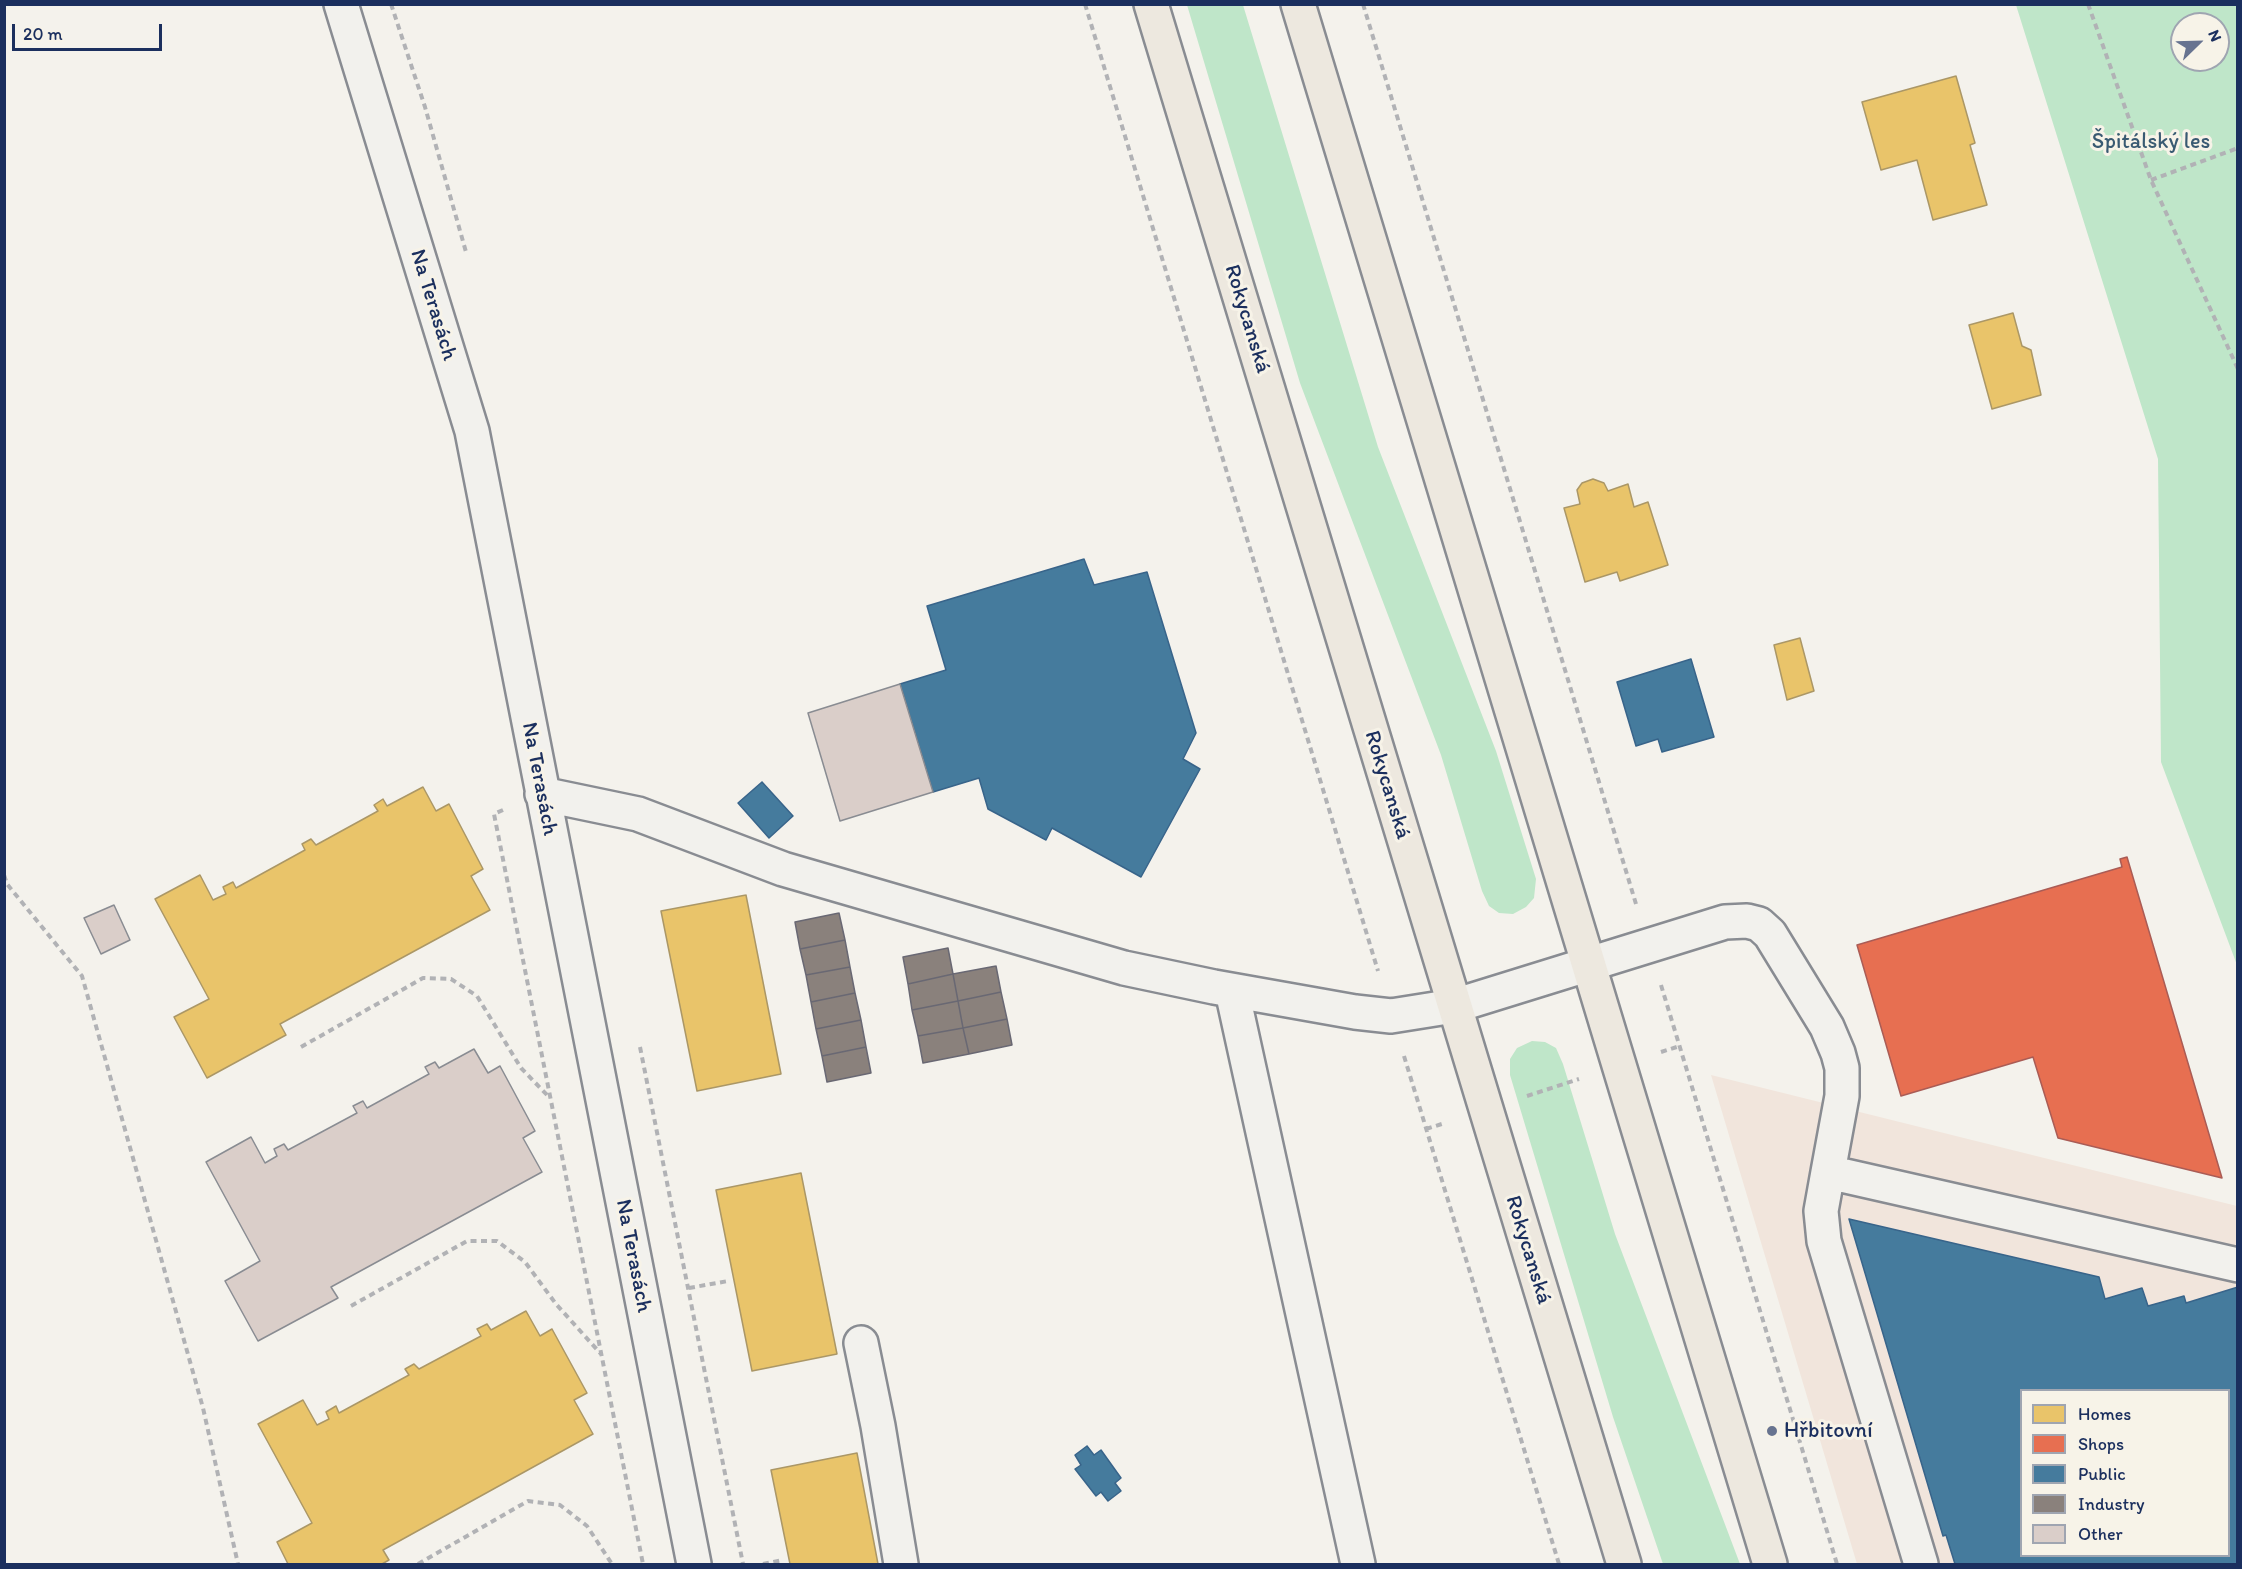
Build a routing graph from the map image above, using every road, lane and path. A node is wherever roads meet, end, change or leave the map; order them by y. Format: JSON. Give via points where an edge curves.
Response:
{"nodes":[{"id":1,"x":341,"y":4,"type":"edge"},
{"id":2,"x":1085,"y":4,"type":"edge"},
{"id":3,"x":1151,"y":4,"type":"edge"},
{"id":4,"x":1298,"y":4,"type":"edge"},
{"id":5,"x":1363,"y":4,"type":"edge"},
{"id":6,"x":2088,"y":4,"type":"edge"},
{"id":7,"x":2238,"y":148,"type":"edge"},
{"id":8,"x":2151,"y":180,"type":"junction"},
{"id":9,"x":2238,"y":369,"type":"edge"},
{"id":10,"x":542,"y":794,"type":"junction"},
{"id":11,"x":4,"y":875,"type":"edge"},
{"id":12,"x":1648,"y":944,"type":"junction"},
{"id":13,"x":1588,"y":963,"type":"junction"},
{"id":14,"x":1232,"y":991,"type":"junction"},
{"id":15,"x":1454,"y":1006,"type":"junction"},
{"id":16,"x":1391,"y":1016,"type":"junction"},
{"id":17,"x":1680,"y":1046,"type":"junction"},
{"id":18,"x":301,"y":1047,"type":"dead end"},
{"id":19,"x":1619,"y":1066,"type":"junction"},
{"id":20,"x":550,"y":1099,"type":"junction"},
{"id":21,"x":1486,"y":1110,"type":"junction"},
{"id":22,"x":1426,"y":1129,"type":"junction"},
{"id":23,"x":1828,"y":1172,"type":"junction"},
{"id":24,"x":2238,"y":1265,"type":"edge"},
{"id":25,"x":728,"y":1281,"type":"dead end"},
{"id":26,"x":688,"y":1288,"type":"dead end"},
{"id":27,"x":351,"y":1306,"type":"dead end"},
{"id":28,"x":861,"y":1343,"type":"dead end"},
{"id":29,"x":601,"y":1355,"type":"junction"},
{"id":30,"x":783,"y":1560,"type":"dead end"},
{"id":31,"x":238,"y":1564,"type":"edge"},
{"id":32,"x":418,"y":1564,"type":"edge"},
{"id":33,"x":612,"y":1564,"type":"edge"},
{"id":34,"x":643,"y":1564,"type":"edge"},
{"id":35,"x":694,"y":1564,"type":"edge"},
{"id":36,"x":763,"y":1564,"type":"edge"},
{"id":37,"x":901,"y":1564,"type":"edge"},
{"id":38,"x":1358,"y":1564,"type":"edge"},
{"id":39,"x":1559,"y":1564,"type":"edge"},
{"id":40,"x":1624,"y":1564,"type":"edge"},
{"id":41,"x":1770,"y":1564,"type":"edge"},
{"id":42,"x":1837,"y":1564,"type":"edge"},
{"id":43,"x":1921,"y":1564,"type":"edge"}],
"edges":[{"from":1,"to":10,"type":"street","name":"Na Terasách","via":[[472,431]]},
{"from":2,"to":16,"type":"path"},
{"from":3,"to":15,"type":"main road","name":"Rokycanská"},
{"from":4,"to":13,"type":"main road"},
{"from":5,"to":12,"type":"path"},
{"from":6,"to":8,"type":"path"},
{"from":7,"to":8,"type":"path"},
{"from":8,"to":9,"type":"path"},
{"from":10,"to":14,"type":"street","via":[[638,814],[783,869],[1113,965]]},
{"from":10,"to":20,"type":"path","via":[[494,814]]},
{"from":10,"to":35,"type":"street","name":"Na Terasách"},
{"from":11,"to":31,"type":"path","via":[[7,884],[81,976],[203,1408]]},
{"from":12,"to":13,"type":"street"},
{"from":12,"to":17,"type":"path"},
{"from":12,"to":23,"type":"street","via":[[1739,920],[1759,924],[1770,934],[1827,1027],[1842,1068],[1842,1096]]},
{"from":13,"to":15,"type":"street"},
{"from":13,"to":19,"type":"main road"},
{"from":14,"to":16,"type":"street"},
{"from":14,"to":38,"type":"street"},
{"from":15,"to":16,"type":"street"},
{"from":15,"to":21,"type":"main road","name":"Rokycanská"},
{"from":16,"to":22,"type":"path"},
{"from":17,"to":19,"type":"path"},
{"from":17,"to":42,"type":"path"},
{"from":18,"to":20,"type":"path","via":[[423,978],[451,979],[477,996],[521,1068]]},
{"from":19,"to":21,"type":"path"},
{"from":19,"to":41,"type":"main road"},
{"from":20,"to":29,"type":"path"},
{"from":21,"to":22,"type":"path"},
{"from":21,"to":40,"type":"main road","name":"Rokycanská"},
{"from":22,"to":39,"type":"path"},
{"from":23,"to":24,"type":"street"},
{"from":23,"to":43,"type":"street","via":[[1821,1211],[1824,1241]]},
{"from":25,"to":26,"type":"path"},
{"from":27,"to":29,"type":"path","via":[[467,1241],[497,1241],[525,1262]]},
{"from":28,"to":37,"type":"street"},
{"from":29,"to":34,"type":"path"},
{"from":30,"to":36,"type":"path"},
{"from":32,"to":33,"type":"path","via":[[528,1501],[560,1505],[587,1526]]}]}
